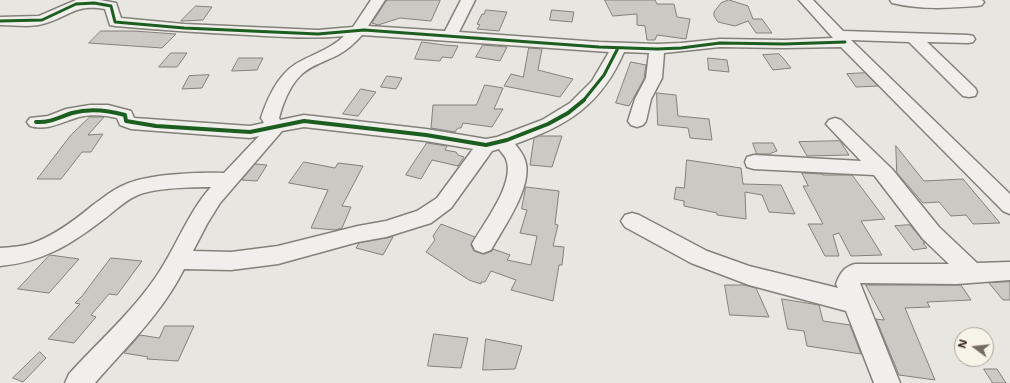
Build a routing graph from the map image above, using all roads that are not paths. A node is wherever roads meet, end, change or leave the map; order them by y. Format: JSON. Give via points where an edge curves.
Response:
{"nodes":[{"id":1,"x":378,"y":0,"type":"edge"},
{"id":2,"x":468,"y":0,"type":"edge"},
{"id":3,"x":806,"y":0,"type":"edge"},
{"id":4,"x":897,"y":0,"type":"edge"},
{"id":5,"x":977,"y":2,"type":"dead end"},
{"id":6,"x":0,"y":21,"type":"edge"},
{"id":7,"x":357,"y":30,"type":"junction"},
{"id":8,"x":450,"y":37,"type":"junction"},
{"id":9,"x":913,"y":37,"type":"junction"},
{"id":10,"x":841,"y":38,"type":"junction"},
{"id":11,"x":968,"y":39,"type":"dead end"},
{"id":12,"x":618,"y":48,"type":"junction"},
{"id":13,"x":657,"y":49,"type":"junction"},
{"id":14,"x":969,"y":92,"type":"dead end"},
{"id":15,"x":637,"y":121,"type":"dead end"},
{"id":16,"x":36,"y":122,"type":"dead end"},
{"id":17,"x":835,"y":124,"type":"dead end"},
{"id":18,"x":275,"y":128,"type":"junction"},
{"id":19,"x":495,"y":144,"type":"junction"},
{"id":20,"x":754,"y":162,"type":"dead end"},
{"id":21,"x":878,"y":168,"type":"junction"},
{"id":22,"x":229,"y":180,"type":"junction"},
{"id":23,"x":1010,"y":206,"type":"edge"},
{"id":24,"x":632,"y":221,"type":"dead end"},
{"id":25,"x":483,"y":244,"type":"dead end"},
{"id":26,"x":0,"y":257,"type":"edge"},
{"id":27,"x":177,"y":260,"type":"junction"},
{"id":28,"x":1010,"y":271,"type":"edge"},
{"id":29,"x":972,"y":273,"type":"junction"},
{"id":30,"x":855,"y":303,"type":"junction"},
{"id":31,"x":78,"y":383,"type":"edge"},
{"id":32,"x":887,"y":383,"type":"edge"}],
"edges":[{"from":1,"to":7,"type":"street"},
{"from":2,"to":8,"type":"street"},
{"from":3,"to":10,"type":"street"},
{"from":4,"to":5,"type":"street","via":[[927,4]]},
{"from":6,"to":7,"type":"street","via":[[42,20],[76,4],[94,3],[110,6],[113,19],[120,23],[311,33]]},
{"from":7,"to":8,"type":"street"},
{"from":7,"to":18,"type":"street","via":[[334,51],[295,71],[273,107],[270,118]]},
{"from":8,"to":12,"type":"street"},
{"from":9,"to":10,"type":"street"},
{"from":9,"to":11,"type":"street"},
{"from":9,"to":14,"type":"street"},
{"from":10,"to":13,"type":"street","via":[[784,44],[720,43]]},
{"from":10,"to":23,"type":"street"},
{"from":12,"to":13,"type":"street"},
{"from":12,"to":19,"type":"street","via":[[604,74],[575,108],[554,121]]},
{"from":13,"to":15,"type":"street","via":[[654,78],[643,98]]},
{"from":16,"to":18,"type":"street","via":[[46,123],[77,112],[94,110],[118,112],[125,115],[126,121],[131,123],[156,126],[250,132]]},
{"from":17,"to":21,"type":"street"},
{"from":18,"to":19,"type":"street","via":[[304,121]]},
{"from":18,"to":22,"type":"street","via":[[256,153]]},
{"from":19,"to":25,"type":"street","via":[[516,159],[515,186]]},
{"from":19,"to":27,"type":"street","via":[[444,203],[424,217],[386,229],[278,255],[231,261]]},
{"from":20,"to":21,"type":"street"},
{"from":21,"to":29,"type":"street","via":[[931,233]]},
{"from":22,"to":26,"type":"street","via":[[202,179],[131,190],[47,248]]},
{"from":22,"to":27,"type":"street","via":[[200,217]]},
{"from":24,"to":30,"type":"street","via":[[699,257],[749,275]]},
{"from":27,"to":31,"type":"street","via":[[152,300]]},
{"from":28,"to":29,"type":"street"},
{"from":29,"to":30,"type":"street","via":[[855,273],[848,284]]},
{"from":30,"to":32,"type":"street"}]}
